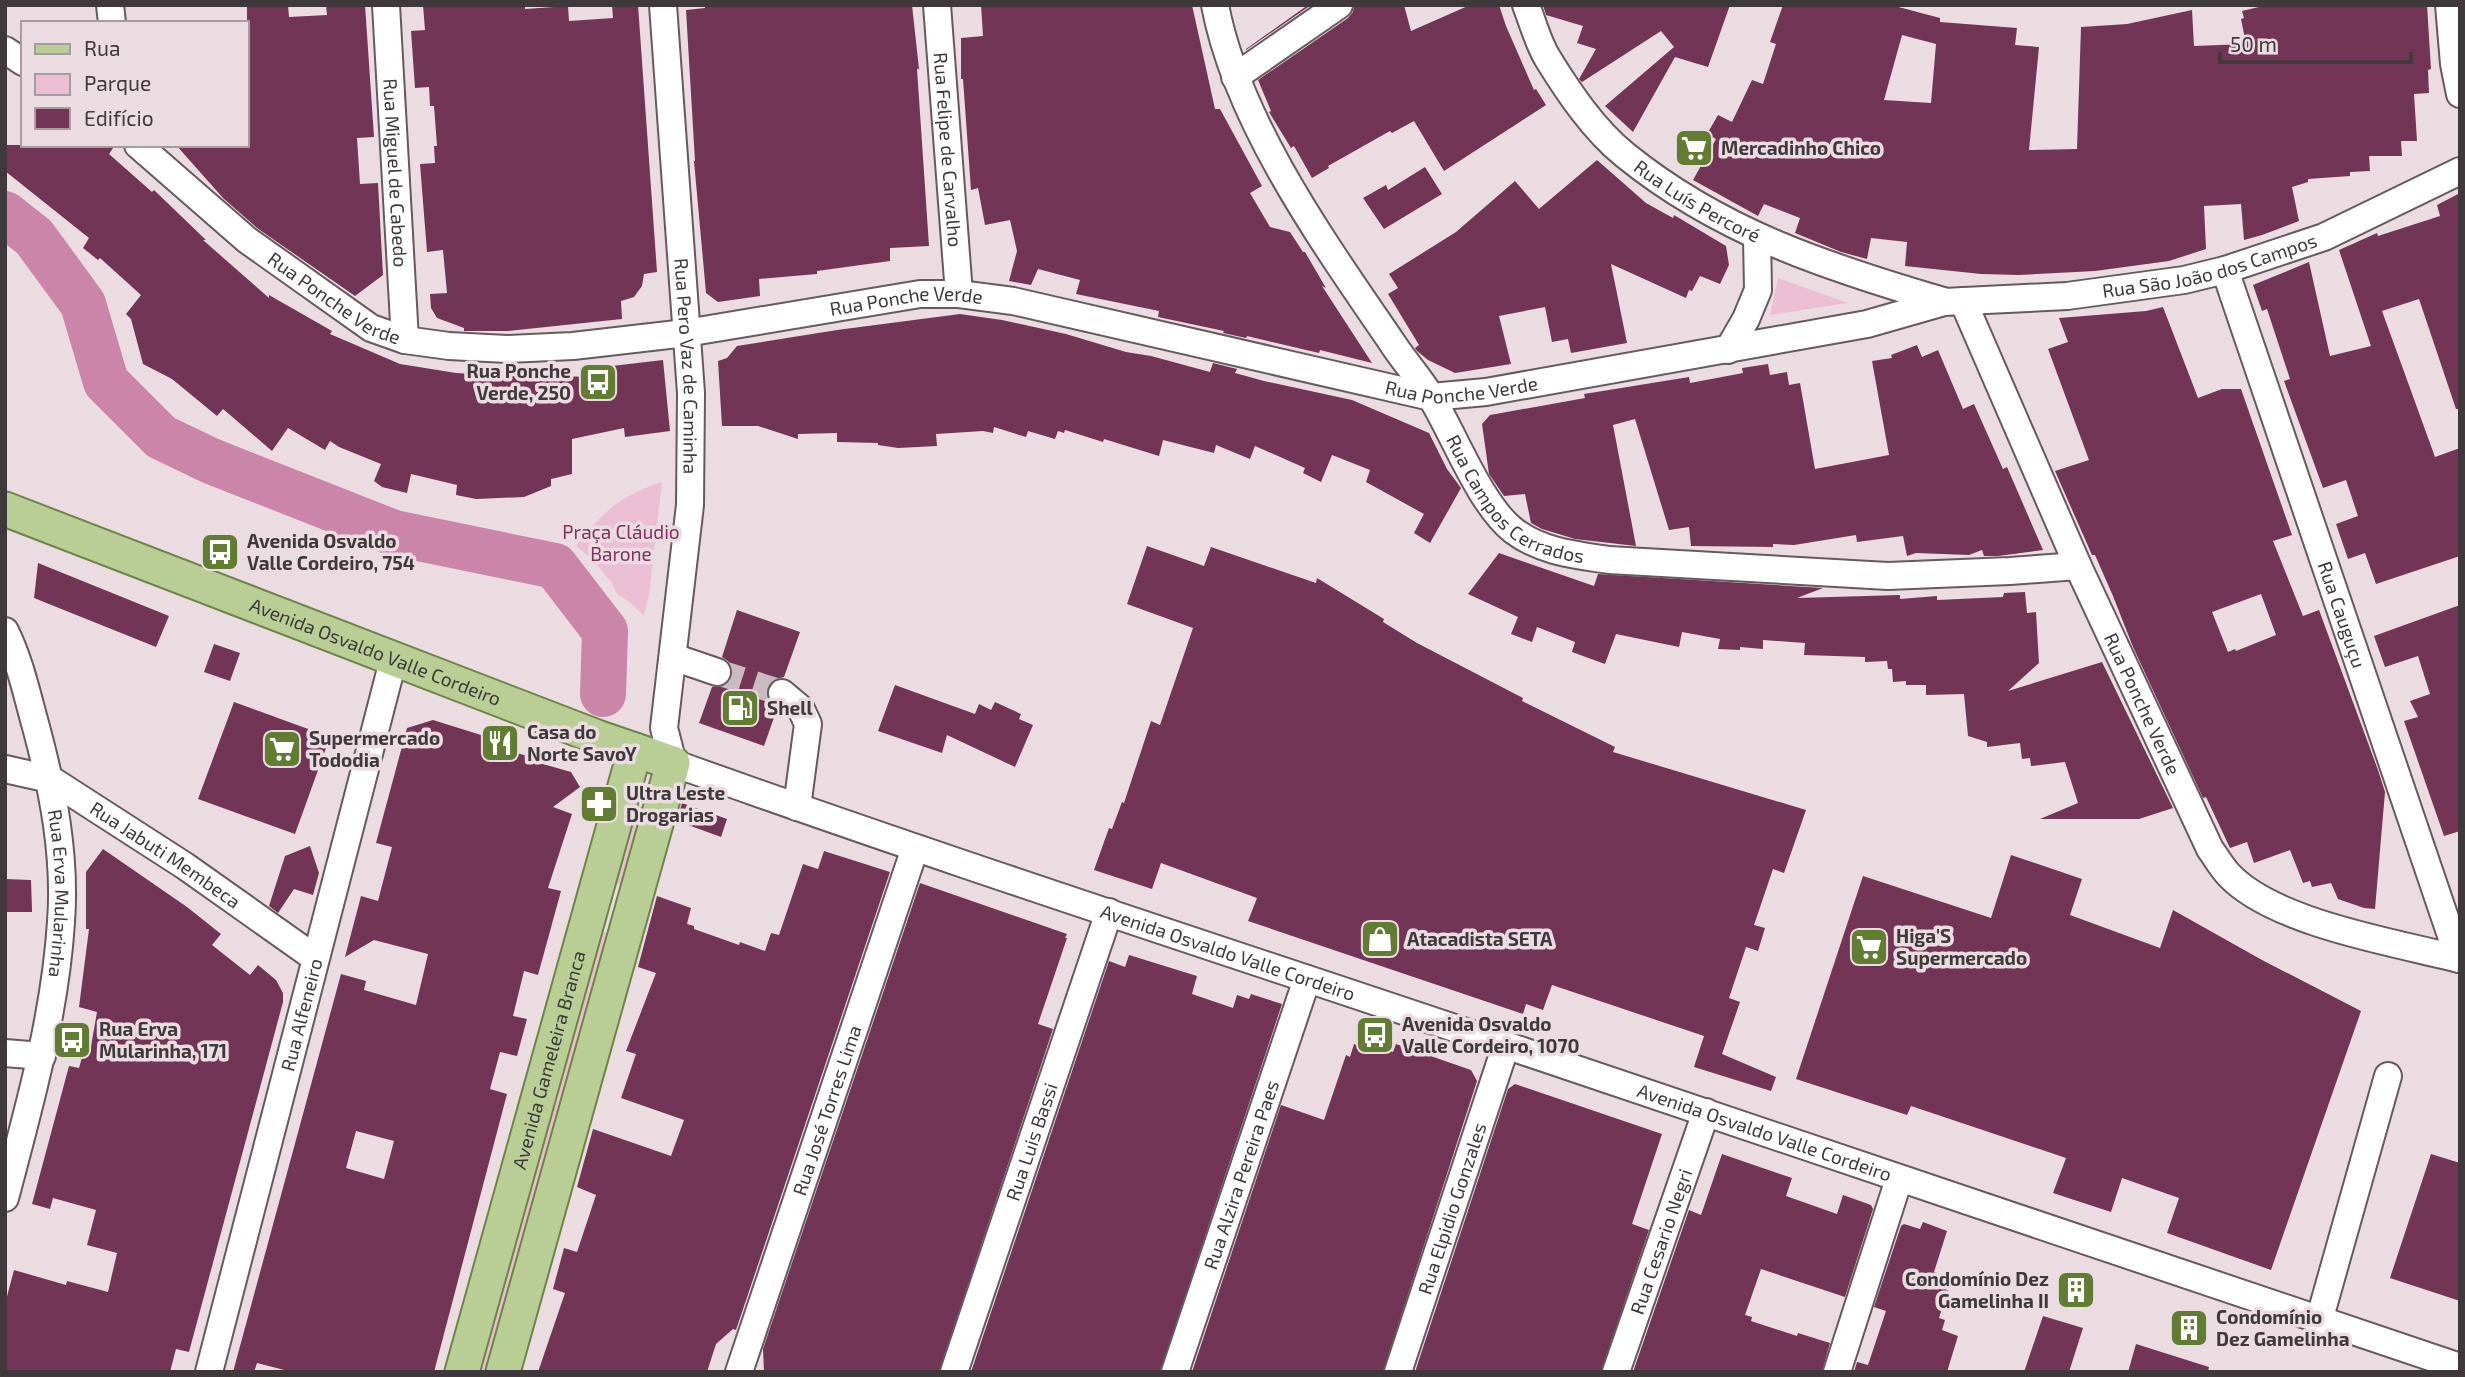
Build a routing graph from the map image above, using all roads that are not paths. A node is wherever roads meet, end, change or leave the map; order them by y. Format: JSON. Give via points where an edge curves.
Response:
{"nodes":[{"id":1,"x":386,"y":5,"type":"edge"},
{"id":2,"x":663,"y":5,"type":"edge"},
{"id":3,"x":937,"y":5,"type":"edge"},
{"id":4,"x":1215,"y":5,"type":"edge"},
{"id":5,"x":1339,"y":5,"type":"edge"},
{"id":6,"x":1526,"y":5,"type":"edge"},
{"id":7,"x":2449,"y":5,"type":"edge"},
{"id":8,"x":5,"y":50,"type":"edge"},
{"id":9,"x":21,"y":61,"type":"edge"},
{"id":10,"x":1235,"y":77,"type":"junction"},
{"id":11,"x":2460,"y":94,"type":"edge"},
{"id":12,"x":140,"y":147,"type":"edge"},
{"id":13,"x":2460,"y":171,"type":"edge"},
{"id":14,"x":1757,"y":238,"type":"junction"},
{"id":15,"x":2225,"y":270,"type":"junction"},
{"id":16,"x":960,"y":294,"type":"junction"},
{"id":17,"x":1953,"y":302,"type":"junction"},
{"id":18,"x":686,"y":333,"type":"junction"},
{"id":19,"x":405,"y":340,"type":"junction"},
{"id":20,"x":1728,"y":350,"type":"junction"},
{"id":21,"x":1431,"y":397,"type":"junction"},
{"id":22,"x":5,"y":509,"type":"edge"},
{"id":23,"x":2078,"y":566,"type":"junction"},
{"id":24,"x":5,"y":631,"type":"edge"},
{"id":25,"x":394,"y":657,"type":"junction"},
{"id":26,"x":673,"y":657,"type":"junction"},
{"id":27,"x":717,"y":672,"type":"tunnel mouth"},
{"id":28,"x":782,"y":693,"type":"tunnel mouth"},
{"id":29,"x":664,"y":728,"type":"junction"},
{"id":30,"x":635,"y":750,"type":"junction"},
{"id":31,"x":673,"y":763,"type":"junction"},
{"id":32,"x":5,"y":769,"type":"edge"},
{"id":33,"x":50,"y":779,"type":"junction"},
{"id":34,"x":797,"y":807,"type":"junction"},
{"id":35,"x":915,"y":848,"type":"junction"},
{"id":36,"x":595,"y":894,"type":"junction"},
{"id":37,"x":633,"y":906,"type":"junction"},
{"id":38,"x":1108,"y":912,"type":"junction"},
{"id":39,"x":315,"y":958,"type":"junction"},
{"id":40,"x":2460,"y":959,"type":"edge"},
{"id":41,"x":1307,"y":979,"type":"junction"},
{"id":42,"x":1506,"y":1045,"type":"junction"},
{"id":43,"x":5,"y":1054,"type":"edge"},
{"id":44,"x":42,"y":1056,"type":"junction"},
{"id":45,"x":2388,"y":1076,"type":"dead end"},
{"id":46,"x":1706,"y":1112,"type":"junction"},
{"id":47,"x":1899,"y":1179,"type":"junction"},
{"id":48,"x":5,"y":1198,"type":"edge"},
{"id":49,"x":2319,"y":1321,"type":"junction"},
{"id":50,"x":2460,"y":1367,"type":"edge"},
{"id":51,"x":209,"y":1372,"type":"edge"},
{"id":52,"x":463,"y":1372,"type":"edge"},
{"id":53,"x":503,"y":1372,"type":"edge"},
{"id":54,"x":738,"y":1372,"type":"edge"},
{"id":55,"x":954,"y":1372,"type":"edge"},
{"id":56,"x":1175,"y":1372,"type":"edge"},
{"id":57,"x":1398,"y":1372,"type":"edge"},
{"id":58,"x":1616,"y":1372,"type":"edge"},
{"id":59,"x":1837,"y":1372,"type":"edge"}],
"edges":[{"from":1,"to":19,"type":"street","name":"Rua Miguel de Cabedo"},
{"from":2,"to":18,"type":"street","name":"Rua Pero Vaz de Caminha"},
{"from":3,"to":16,"type":"street","name":"Rua Felipe de Carvalho"},
{"from":4,"to":10,"type":"street","name":"Rua Campos Cerrados"},
{"from":5,"to":10,"type":"street"},
{"from":6,"to":14,"type":"street","name":"Rua Luís Percoré","via":[[1547,57],[1584,111],[1624,154],[1690,202]]},
{"from":7,"to":11,"type":"street"},
{"from":8,"to":9,"type":"street"},
{"from":10,"to":21,"type":"street","name":"Rua Campos Cerrados","via":[[1279,168]]},
{"from":12,"to":19,"type":"street","name":"Rua Ponche Verde","via":[[247,240],[371,328]]},
{"from":13,"to":15,"type":"street","name":"Rua São João dos Campos","via":[[2324,237]]},
{"from":14,"to":17,"type":"street","name":"Rua Luís Percoré","via":[[1868,279]]},
{"from":14,"to":20,"type":"street","via":[[1758,290]]},
{"from":15,"to":17,"type":"street","name":"Rua São João dos Campos","via":[[2067,296]]},
{"from":15,"to":40,"type":"street","name":"Rua Cauguçu"},
{"from":16,"to":18,"type":"street","name":"Rua Ponche Verde","via":[[890,298]]},
{"from":16,"to":21,"type":"street","name":"Rua Ponche Verde","via":[[1013,301]]},
{"from":17,"to":20,"type":"street","name":"Rua Ponche Verde","via":[[1867,324]]},
{"from":17,"to":23,"type":"street","name":"Rua Ponche Verde"},
{"from":18,"to":19,"type":"street","name":"Rua Ponche Verde","via":[[507,349]]},
{"from":18,"to":26,"type":"street","name":"Rua Pero Vaz de Caminha","via":[[691,393],[690,505]]},
{"from":20,"to":21,"type":"street","name":"Rua Ponche Verde"},
{"from":21,"to":23,"type":"street","name":"Rua Campos Cerrados","via":[[1494,511],[1513,531],[1563,554],[1888,576]]},
{"from":22,"to":25,"type":"main road","name":"Avenida Osvaldo Valle Cordeiro"},
{"from":23,"to":40,"type":"street","name":"Rua Ponche Verde","via":[[2210,849],[2229,875],[2258,897],[2308,920]]},
{"from":24,"to":33,"type":"street","name":"Rua Erva Mularinha","via":[[15,651]]},
{"from":25,"to":30,"type":"main road","name":"Avenida Osvaldo Valle Cordeiro"},
{"from":25,"to":39,"type":"street","name":"Rua Alfeneiro"},
{"from":26,"to":27,"type":"street"},
{"from":26,"to":29,"type":"street","name":"Rua Pero Vaz de Caminha"},
{"from":28,"to":34,"type":"street","via":[[801,709],[808,724]]},
{"from":29,"to":30,"type":"street"},
{"from":29,"to":31,"type":"street","name":"Rua Pero Vaz de Caminha"},
{"from":30,"to":31,"type":"main road","name":"Avenida Osvaldo Valle Cordeiro"},
{"from":30,"to":36,"type":"main road","name":"Avenida Gameleira Branca"},
{"from":31,"to":34,"type":"street","name":"Avenida Osvaldo Valle Cordeiro"},
{"from":31,"to":37,"type":"main road","name":"Avenida Gameleira Branca"},
{"from":32,"to":33,"type":"street","name":"Rua Jabuti Membeca"},
{"from":33,"to":39,"type":"street","name":"Rua Jabuti Membeca"},
{"from":33,"to":44,"type":"street","name":"Rua Erva Mularinha","via":[[60,851],[62,920]]},
{"from":34,"to":35,"type":"street","name":"Avenida Osvaldo Valle Cordeiro"},
{"from":35,"to":38,"type":"street","name":"Avenida Osvaldo Valle Cordeiro"},
{"from":35,"to":54,"type":"street","name":"Rua José Torres Lima"},
{"from":36,"to":37,"type":"main road"},
{"from":36,"to":52,"type":"main road","name":"Avenida Gameleira Branca"},
{"from":37,"to":53,"type":"main road","name":"Avenida Gameleira Branca"},
{"from":38,"to":41,"type":"street","name":"Avenida Osvaldo Valle Cordeiro"},
{"from":38,"to":55,"type":"street","name":"Rua Luis Bassi"},
{"from":39,"to":51,"type":"street","name":"Rua Alfeneiro"},
{"from":41,"to":42,"type":"street","name":"Avenida Osvaldo Valle Cordeiro"},
{"from":41,"to":56,"type":"street","name":"Rua Alzira Pereira Paes"},
{"from":42,"to":46,"type":"street","name":"Avenida Osvaldo Valle Cordeiro"},
{"from":42,"to":57,"type":"street","name":"Rua Elpidio Gonzales"},
{"from":43,"to":44,"type":"street"},
{"from":44,"to":48,"type":"street","name":"Rua Erva Mularinha"},
{"from":45,"to":49,"type":"street"},
{"from":46,"to":47,"type":"street","name":"Avenida Osvaldo Valle Cordeiro"},
{"from":46,"to":58,"type":"street","name":"Rua Cesario Negri"},
{"from":47,"to":49,"type":"street","name":"Avenida Osvaldo Valle Cordeiro"},
{"from":47,"to":59,"type":"street"},
{"from":49,"to":50,"type":"street","name":"Avenida Osvaldo Valle Cordeiro"}]}
